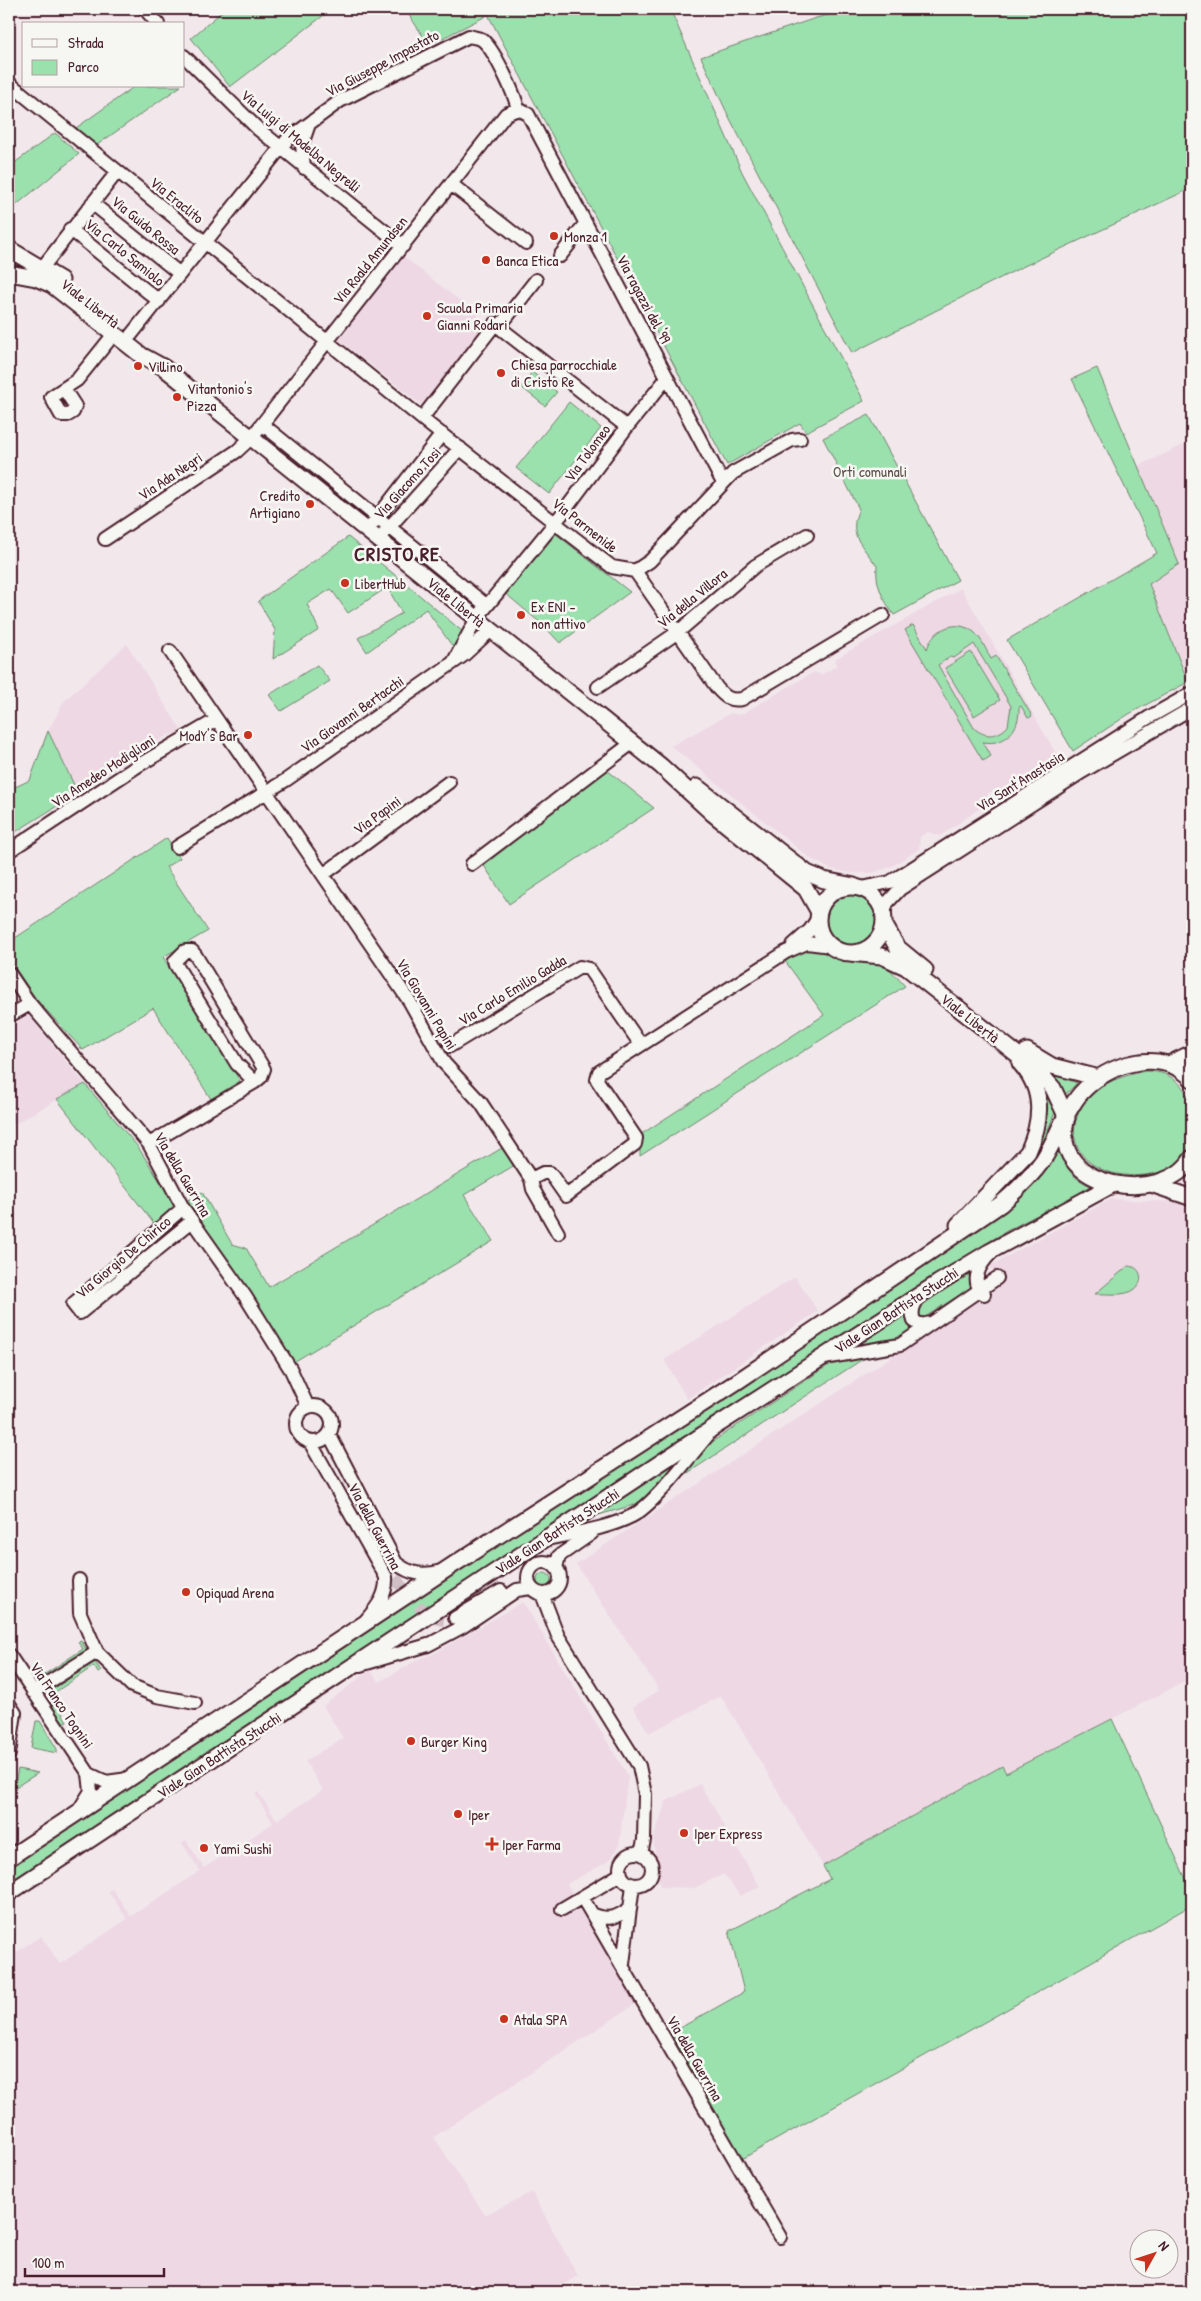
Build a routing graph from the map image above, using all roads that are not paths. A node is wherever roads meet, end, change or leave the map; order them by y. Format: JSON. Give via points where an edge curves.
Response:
{"nodes":[{"id":1,"x":145,"y":9,"type":"edge"},
{"id":2,"x":156,"y":22,"type":"edge"},
{"id":3,"x":185,"y":57,"type":"edge"},
{"id":4,"x":9,"y":84,"type":"edge"},
{"id":5,"x":518,"y":109,"type":"junction"},
{"id":6,"x":310,"y":124,"type":"junction"},
{"id":7,"x":282,"y":149,"type":"junction"},
{"id":8,"x":304,"y":168,"type":"junction"},
{"id":9,"x":117,"y":172,"type":"junction"},
{"id":10,"x":451,"y":184,"type":"junction"},
{"id":11,"x":92,"y":202,"type":"junction"},
{"id":12,"x":585,"y":224,"type":"junction"},
{"id":13,"x":70,"y":229,"type":"junction"},
{"id":14,"x":526,"y":243,"type":"dead end"},
{"id":15,"x":205,"y":244,"type":"junction"},
{"id":16,"x":403,"y":246,"type":"junction"},
{"id":17,"x":9,"y":249,"type":"edge"},
{"id":18,"x":560,"y":256,"type":"dead end"},
{"id":19,"x":42,"y":268,"type":"junction"},
{"id":20,"x":9,"y":273,"type":"edge"},
{"id":21,"x":180,"y":274,"type":"junction"},
{"id":22,"x":536,"y":280,"type":"dead end"},
{"id":23,"x":159,"y":301,"type":"junction"},
{"id":24,"x":499,"y":327,"type":"junction"},
{"id":25,"x":114,"y":334,"type":"junction"},
{"id":26,"x":131,"y":335,"type":"junction"},
{"id":27,"x":326,"y":340,"type":"junction"},
{"id":28,"x":163,"y":368,"type":"junction"},
{"id":29,"x":667,"y":378,"type":"junction"},
{"id":30,"x":64,"y":389,"type":"dead end"},
{"id":31,"x":422,"y":418,"type":"junction"},
{"id":32,"x":262,"y":424,"type":"junction"},
{"id":33,"x":627,"y":427,"type":"junction"},
{"id":34,"x":442,"y":434,"type":"junction"},
{"id":35,"x":251,"y":438,"type":"junction"},
{"id":36,"x":800,"y":439,"type":"dead end"},
{"id":37,"x":460,"y":448,"type":"junction"},
{"id":38,"x":723,"y":482,"type":"junction"},
{"id":39,"x":377,"y":518,"type":"junction"},
{"id":40,"x":555,"y":523,"type":"junction"},
{"id":41,"x":389,"y":527,"type":"junction"},
{"id":42,"x":372,"y":535,"type":"junction"},
{"id":43,"x":807,"y":535,"type":"dead end"},
{"id":44,"x":105,"y":539,"type":"dead end"},
{"id":45,"x":635,"y":571,"type":"junction"},
{"id":46,"x":487,"y":606,"type":"junction"},
{"id":47,"x":883,"y":615,"type":"dead end"},
{"id":48,"x":477,"y":618,"type":"junction"},
{"id":49,"x":491,"y":630,"type":"junction"},
{"id":50,"x":678,"y":632,"type":"junction"},
{"id":51,"x":170,"y":651,"type":"dead end"},
{"id":52,"x":454,"y":661,"type":"junction"},
{"id":53,"x":598,"y":687,"type":"dead end"},
{"id":54,"x":1192,"y":693,"type":"edge"},
{"id":55,"x":1192,"y":708,"type":"edge"},
{"id":56,"x":216,"y":720,"type":"junction"},
{"id":57,"x":632,"y":743,"type":"junction"},
{"id":58,"x":662,"y":766,"type":"junction"},
{"id":59,"x":449,"y":782,"type":"dead end"},
{"id":60,"x":266,"y":791,"type":"junction"},
{"id":61,"x":177,"y":847,"type":"dead end"},
{"id":62,"x":9,"y":851,"type":"edge"},
{"id":63,"x":472,"y":864,"type":"dead end"},
{"id":64,"x":324,"y":874,"type":"junction"},
{"id":65,"x":858,"y":887,"type":"junction"},
{"id":66,"x":818,"y":915,"type":"junction"},
{"id":67,"x":884,"y":919,"type":"junction"},
{"id":68,"x":831,"y":946,"type":"junction"},
{"id":69,"x":786,"y":952,"type":"junction"},
{"id":70,"x":849,"y":953,"type":"junction"},
{"id":71,"x":9,"y":973,"type":"edge"},
{"id":72,"x":30,"y":1004,"type":"junction"},
{"id":73,"x":9,"y":1016,"type":"edge"},
{"id":74,"x":999,"y":1040,"type":"junction"},
{"id":75,"x":642,"y":1045,"type":"junction"},
{"id":76,"x":450,"y":1046,"type":"dead end"},
{"id":77,"x":1192,"y":1053,"type":"edge"},
{"id":78,"x":1170,"y":1063,"type":"junction"},
{"id":79,"x":1100,"y":1078,"type":"junction"},
{"id":80,"x":1192,"y":1079,"type":"edge"},
{"id":81,"x":255,"y":1082,"type":"junction"},
{"id":82,"x":1066,"y":1118,"type":"junction"},
{"id":83,"x":149,"y":1144,"type":"junction"},
{"id":84,"x":1191,"y":1164,"type":"edge"},
{"id":85,"x":531,"y":1179,"type":"junction"},
{"id":86,"x":1114,"y":1184,"type":"junction"},
{"id":87,"x":1151,"y":1184,"type":"junction"},
{"id":88,"x":1192,"y":1198,"type":"edge"},
{"id":89,"x":183,"y":1208,"type":"junction"},
{"id":90,"x":192,"y":1221,"type":"junction"},
{"id":91,"x":558,"y":1233,"type":"dead end"},
{"id":92,"x":998,"y":1247,"type":"junction"},
{"id":93,"x":929,"y":1254,"type":"junction"},
{"id":94,"x":997,"y":1278,"type":"dead end"},
{"id":95,"x":983,"y":1293,"type":"junction"},
{"id":96,"x":922,"y":1294,"type":"junction"},
{"id":97,"x":953,"y":1308,"type":"junction"},
{"id":98,"x":966,"y":1308,"type":"dead end"},
{"id":99,"x":931,"y":1323,"type":"junction"},
{"id":100,"x":821,"y":1358,"type":"junction"},
{"id":101,"x":308,"y":1407,"type":"junction"},
{"id":102,"x":716,"y":1426,"type":"junction"},
{"id":103,"x":329,"y":1434,"type":"junction"},
{"id":104,"x":314,"y":1442,"type":"junction"},
{"id":105,"x":596,"y":1529,"type":"junction"},
{"id":106,"x":542,"y":1541,"type":"junction"},
{"id":107,"x":556,"y":1568,"type":"junction"},
{"id":108,"x":447,"y":1570,"type":"junction"},
{"id":109,"x":395,"y":1578,"type":"tunnel mouth"},
{"id":110,"x":79,"y":1580,"type":"dead end"},
{"id":111,"x":534,"y":1587,"type":"junction"},
{"id":112,"x":556,"y":1590,"type":"junction"},
{"id":113,"x":552,"y":1616,"type":"junction"},
{"id":114,"x":455,"y":1618,"type":"tunnel mouth"},
{"id":115,"x":362,"y":1625,"type":"junction"},
{"id":116,"x":97,"y":1652,"type":"junction"},
{"id":117,"x":9,"y":1655,"type":"edge"},
{"id":118,"x":353,"y":1667,"type":"junction"},
{"id":119,"x":34,"y":1692,"type":"junction"},
{"id":120,"x":195,"y":1703,"type":"dead end"},
{"id":121,"x":9,"y":1704,"type":"edge"},
{"id":122,"x":9,"y":1754,"type":"edge"},
{"id":123,"x":89,"y":1774,"type":"junction"},
{"id":124,"x":129,"y":1779,"type":"junction"},
{"id":125,"x":77,"y":1813,"type":"junction"},
{"id":126,"x":641,"y":1854,"type":"junction"},
{"id":127,"x":9,"y":1858,"type":"edge"},
{"id":128,"x":621,"y":1874,"type":"junction"},
{"id":129,"x":633,"y":1885,"type":"junction"},
{"id":130,"x":9,"y":1893,"type":"edge"},
{"id":131,"x":582,"y":1897,"type":"junction"},
{"id":132,"x":629,"y":1909,"type":"junction"},
{"id":133,"x":562,"y":1910,"type":"dead end"},
{"id":134,"x":592,"y":1914,"type":"junction"},
{"id":135,"x":623,"y":1964,"type":"junction"},
{"id":136,"x":780,"y":2237,"type":"dead end"}],
"edges":[{"from":1,"to":2,"type":"street"},
{"from":3,"to":7,"type":"street","name":"Via Luigi di Modelba Negrelli"},
{"from":4,"to":9,"type":"street","name":"Via Eraclito"},
{"from":5,"to":6,"type":"street","name":"Via Giuseppe Impastato","via":[[515,95],[488,47],[481,40],[469,36],[340,101]]},
{"from":5,"to":10,"type":"street","name":"Via Roald Amundsen","via":[[506,114]]},
{"from":5,"to":12,"type":"street","name":"Via ragazzi del '99","via":[[528,114]]},
{"from":6,"to":7,"type":"street","name":"Via Giuseppe Impastato","via":[[287,140]]},
{"from":6,"to":8,"type":"street","via":[[302,144]]},
{"from":7,"to":8,"type":"street","name":"Via Luigi di Modelba Negrelli"},
{"from":7,"to":15,"type":"street","name":"Via Giuseppe Impastato"},
{"from":8,"to":16,"type":"street","name":"Via Luigi di Modelba Negrelli"},
{"from":9,"to":11,"type":"street"},
{"from":9,"to":15,"type":"street","name":"Via Eraclito"},
{"from":10,"to":14,"type":"street"},
{"from":10,"to":16,"type":"street","name":"Via Roald Amundsen"},
{"from":11,"to":13,"type":"street"},
{"from":11,"to":21,"type":"street","name":"Via Guido Rossa"},
{"from":12,"to":18,"type":"street"},
{"from":12,"to":29,"type":"street","name":"Via ragazzi del '99"},
{"from":13,"to":19,"type":"street"},
{"from":13,"to":23,"type":"street","name":"Via Carlo Samiolo"},
{"from":15,"to":21,"type":"street","name":"Via Giuseppe Impastato"},
{"from":15,"to":27,"type":"street","name":"Via Eraclito"},
{"from":16,"to":27,"type":"street","name":"Via Roald Amundsen"},
{"from":17,"to":19,"type":"main road","name":"Viale Libertà"},
{"from":19,"to":26,"type":"main road","name":"Viale Libertà"},
{"from":20,"to":25,"type":"main road","name":"Viale Libertà","via":[[52,285]]},
{"from":21,"to":23,"type":"street","name":"Via Giuseppe Impastato"},
{"from":22,"to":24,"type":"street"},
{"from":23,"to":26,"type":"street","name":"Via Giuseppe Impastato"},
{"from":24,"to":31,"type":"street","via":[[495,324]]},
{"from":24,"to":33,"type":"street"},
{"from":25,"to":28,"type":"main road","name":"Viale Libertà"},
{"from":25,"to":30,"type":"street","name":"Viale Libertà","via":[[77,380]]},
{"from":26,"to":28,"type":"main road","name":"Viale Libertà"},
{"from":27,"to":31,"type":"street","name":"Via Parmenide"},
{"from":27,"to":32,"type":"street","name":"Via Roald Amundsen"},
{"from":28,"to":35,"type":"main road","name":"Viale Libertà"},
{"from":29,"to":33,"type":"street","name":"Via Tolomeo"},
{"from":29,"to":38,"type":"street","name":"Via ragazzi del '99"},
{"from":31,"to":34,"type":"street","name":"Via Parmenide"},
{"from":32,"to":35,"type":"street","name":"Via Roald Amundsen"},
{"from":32,"to":39,"type":"street","name":"Viale Libertà"},
{"from":33,"to":40,"type":"street","name":"Via Tolomeo"},
{"from":34,"to":37,"type":"street","name":"Via Parmenide"},
{"from":34,"to":39,"type":"street","name":"Via Giacomo Tosi"},
{"from":35,"to":42,"type":"main road","name":"Viale Libertà"},
{"from":35,"to":44,"type":"street","name":"Via Ada Negri","via":[[237,451]]},
{"from":36,"to":38,"type":"street","via":[[792,440]]},
{"from":37,"to":40,"type":"street","name":"Via Parmenide"},
{"from":37,"to":41,"type":"street","name":"Via Giacomo Tosi"},
{"from":38,"to":45,"type":"street","via":[[650,561]]},
{"from":39,"to":41,"type":"street","name":"Viale Libertà"},
{"from":39,"to":42,"type":"street","name":"Via Giacomo Tosi"},
{"from":40,"to":45,"type":"street","name":"Via Parmenide","via":[[612,567]]},
{"from":40,"to":46,"type":"street","name":"Via Tolomeo"},
{"from":41,"to":42,"type":"street","name":"Via Giacomo Tosi"},
{"from":41,"to":46,"type":"street","name":"Viale Libertà"},
{"from":42,"to":48,"type":"main road","name":"Viale Libertà"},
{"from":43,"to":50,"type":"street","name":"Via della Villora","via":[[755,566]]},
{"from":45,"to":50,"type":"street"},
{"from":46,"to":48,"type":"street","name":"Via Tolomeo"},
{"from":47,"to":50,"type":"street","via":[[742,699],[734,700],[726,698]]},
{"from":48,"to":49,"type":"main road","name":"Viale Libertà"},
{"from":48,"to":52,"type":"street","name":"Via Giovanni Bertacchi"},
{"from":49,"to":52,"type":"street","name":"Via Giovanni Bertacchi"},
{"from":49,"to":57,"type":"main road","name":"Viale Libertà"},
{"from":50,"to":53,"type":"street","name":"Via della Villora"},
{"from":51,"to":56,"type":"street"},
{"from":52,"to":60,"type":"street","name":"Via Giovanni Bertacchi"},
{"from":54,"to":65,"type":"street","name":"Via Sant'Anastasia","via":[[890,882]]},
{"from":55,"to":67,"type":"street","name":"Via Sant'Anastasia","via":[[1082,772],[900,889],[887,903]]},
{"from":56,"to":60,"type":"street"},
{"from":56,"to":62,"type":"street","name":"Via Amedeo Modigliani","via":[[139,765]]},
{"from":57,"to":58,"type":"main road","name":"Viale Libertà"},
{"from":57,"to":63,"type":"street"},
{"from":58,"to":65,"type":"main road","name":"Viale Libertà","via":[[700,790],[807,873]]},
{"from":58,"to":66,"type":"main road","name":"Viale Libertà","via":[[712,813],[801,884],[813,898]]},
{"from":59,"to":64,"type":"street","name":"Via Papini"},
{"from":60,"to":61,"type":"street","name":"Via Giovanni Bertacchi"},
{"from":60,"to":64,"type":"street","name":"Via Giovanni Papini"},
{"from":64,"to":85,"type":"street","name":"Via Giovanni Papini","via":[[410,1002],[444,1063],[481,1103]]},
{"from":65,"to":66,"type":"main road","via":[[831,893]]},
{"from":65,"to":67,"type":"main road","via":[[876,898]]},
{"from":66,"to":68,"type":"main road","via":[[821,934]]},
{"from":66,"to":69,"type":"street","via":[[810,930]]},
{"from":67,"to":70,"type":"main road","via":[[880,936],[873,945]]},
{"from":67,"to":79,"type":"main road","name":"Viale Libertà","via":[[900,950],[1032,1054],[1066,1071]]},
{"from":68,"to":69,"type":"street","via":[[807,943]]},
{"from":68,"to":70,"type":"main road"},
{"from":69,"to":75,"type":"street"},
{"from":70,"to":74,"type":"main road","name":"Viale Libertà","via":[[882,956],[906,967]]},
{"from":71,"to":72,"type":"street","name":"Via della Guerrina"},
{"from":72,"to":73,"type":"street"},
{"from":72,"to":83,"type":"street","name":"Via della Guerrina"},
{"from":74,"to":82,"type":"main road","name":"Viale Libertà","via":[[1046,1079]]},
{"from":74,"to":93,"type":"main road","via":[[1024,1067],[1035,1086],[1040,1110],[1035,1137],[1028,1152],[1004,1180]]},
{"from":75,"to":76,"type":"street","name":"Via Carlo Emilio Gadda","via":[[598,980],[589,969],[580,967]]},
{"from":75,"to":85,"type":"street","via":[[599,1072],[597,1080],[636,1138],[635,1144],[566,1196],[550,1173]]},
{"from":77,"to":78,"type":"main road","name":"Viale Gian Battista Stucchi"},
{"from":78,"to":79,"type":"main road","name":"Viale Gian Battista Stucchi","via":[[1148,1060],[1119,1068]]},
{"from":78,"to":80,"type":"main road"},
{"from":79,"to":82,"type":"main road","name":"Viale Gian Battista Stucchi","via":[[1081,1093]]},
{"from":81,"to":81,"type":"street","via":[[264,1069],[260,1059],[196,956],[192,951],[185,951],[175,961],[176,965],[237,1064]]},
{"from":81,"to":83,"type":"street"},
{"from":82,"to":86,"type":"main road","name":"Viale Gian Battista Stucchi","via":[[1064,1138],[1070,1158],[1090,1176]]},
{"from":82,"to":93,"type":"main road","name":"Viale Gian Battista Stucchi","via":[[1042,1160],[1017,1190]]},
{"from":83,"to":89,"type":"street","name":"Via della Guerrina"},
{"from":84,"to":87,"type":"main road","name":"Viale Gian Battista Stucchi"},
{"from":85,"to":91,"type":"street","name":"Via Giovanni Papini","via":[[532,1189]]},
{"from":86,"to":87,"type":"main road","name":"Viale Gian Battista Stucchi"},
{"from":86,"to":92,"type":"main road","name":"Viale Gian Battista Stucchi"},
{"from":87,"to":88,"type":"main road"},
{"from":89,"to":90,"type":"street","name":"Via della Guerrina"},
{"from":89,"to":90,"type":"street","name":"Via Giorgio De Chirico","via":[[73,1304],[80,1314]]},
{"from":90,"to":101,"type":"street","name":"Via della Guerrina","via":[[245,1296],[290,1370]]},
{"from":92,"to":95,"type":"street","via":[[977,1273],[977,1282]]},
{"from":92,"to":96,"type":"main road","name":"Viale Gian Battista Stucchi"},
{"from":93,"to":108,"type":"main road","name":"Viale Gian Battista Stucchi"},
{"from":94,"to":95,"type":"street"},
{"from":95,"to":97,"type":"street"},
{"from":96,"to":99,"type":"street","via":[[912,1316],[921,1325]]},
{"from":96,"to":100,"type":"main road","name":"Viale Gian Battista Stucchi"},
{"from":97,"to":98,"type":"street"},
{"from":97,"to":99,"type":"street"},
{"from":99,"to":100,"type":"street","via":[[900,1345]]},
{"from":100,"to":102,"type":"main road","name":"Viale Gian Battista Stucchi"},
{"from":101,"to":103,"type":"street","via":[[320,1407],[330,1416]]},
{"from":101,"to":104,"type":"street","via":[[298,1415],[296,1427],[301,1437]]},
{"from":102,"to":105,"type":"street","via":[[646,1506],[632,1516]]},
{"from":102,"to":106,"type":"main road","name":"Viale Gian Battista Stucchi"},
{"from":103,"to":104,"type":"street"},
{"from":103,"to":108,"type":"street","name":"Via della Guerrina","via":[[396,1563],[406,1571],[418,1574]]},
{"from":104,"to":109,"type":"street","name":"Via della Guerrina"},
{"from":104,"to":115,"type":"street","name":"Via della Guerrina","via":[[386,1577],[379,1604]]},
{"from":105,"to":106,"type":"street"},
{"from":105,"to":107,"type":"street","via":[[559,1556]]},
{"from":106,"to":118,"type":"main road","name":"Viale Gian Battista Stucchi"},
{"from":107,"to":111,"type":"street","via":[[552,1564],[541,1563],[532,1568]]},
{"from":107,"to":112,"type":"street","via":[[560,1577]]},
{"from":108,"to":115,"type":"main road","name":"Viale Gian Battista Stucchi"},
{"from":110,"to":116,"type":"street","via":[[80,1613]]},
{"from":111,"to":112,"type":"street","via":[[549,1594]]},
{"from":111,"to":113,"type":"street"},
{"from":111,"to":114,"type":"street","via":[[520,1580]]},
{"from":111,"to":118,"type":"street","via":[[517,1590],[462,1627],[428,1645]]},
{"from":112,"to":113,"type":"street"},
{"from":113,"to":126,"type":"street","via":[[558,1636],[639,1766],[645,1794]]},
{"from":115,"to":124,"type":"main road","name":"Viale Gian Battista Stucchi"},
{"from":116,"to":119,"type":"street"},
{"from":116,"to":120,"type":"street","via":[[132,1686],[157,1696]]},
{"from":117,"to":119,"type":"street","name":"Via Franco Tognini"},
{"from":118,"to":130,"type":"main road","name":"Viale Gian Battista Stucchi"},
{"from":119,"to":123,"type":"street","name":"Via Franco Tognini"},
{"from":121,"to":122,"type":"street","via":[[15,1713]]},
{"from":123,"to":124,"type":"street","via":[[106,1782]]},
{"from":123,"to":125,"type":"street","via":[[91,1791]]},
{"from":124,"to":125,"type":"main road","name":"Viale Gian Battista Stucchi"},
{"from":125,"to":127,"type":"main road","name":"Viale Gian Battista Stucchi"},
{"from":126,"to":128,"type":"street","via":[[632,1854],[624,1860]]},
{"from":126,"to":129,"type":"street","via":[[650,1862],[652,1874],[642,1884]]},
{"from":128,"to":129,"type":"street"},
{"from":128,"to":131,"type":"street"},
{"from":129,"to":132,"type":"street"},
{"from":131,"to":133,"type":"street"},
{"from":131,"to":134,"type":"street","name":"Via della Guerrina"},
{"from":132,"to":134,"type":"street","via":[[610,1919]]},
{"from":132,"to":135,"type":"street"},
{"from":134,"to":135,"type":"street","name":"Via della Guerrina"},
{"from":135,"to":136,"type":"street","name":"Via della Guerrina"}]}
